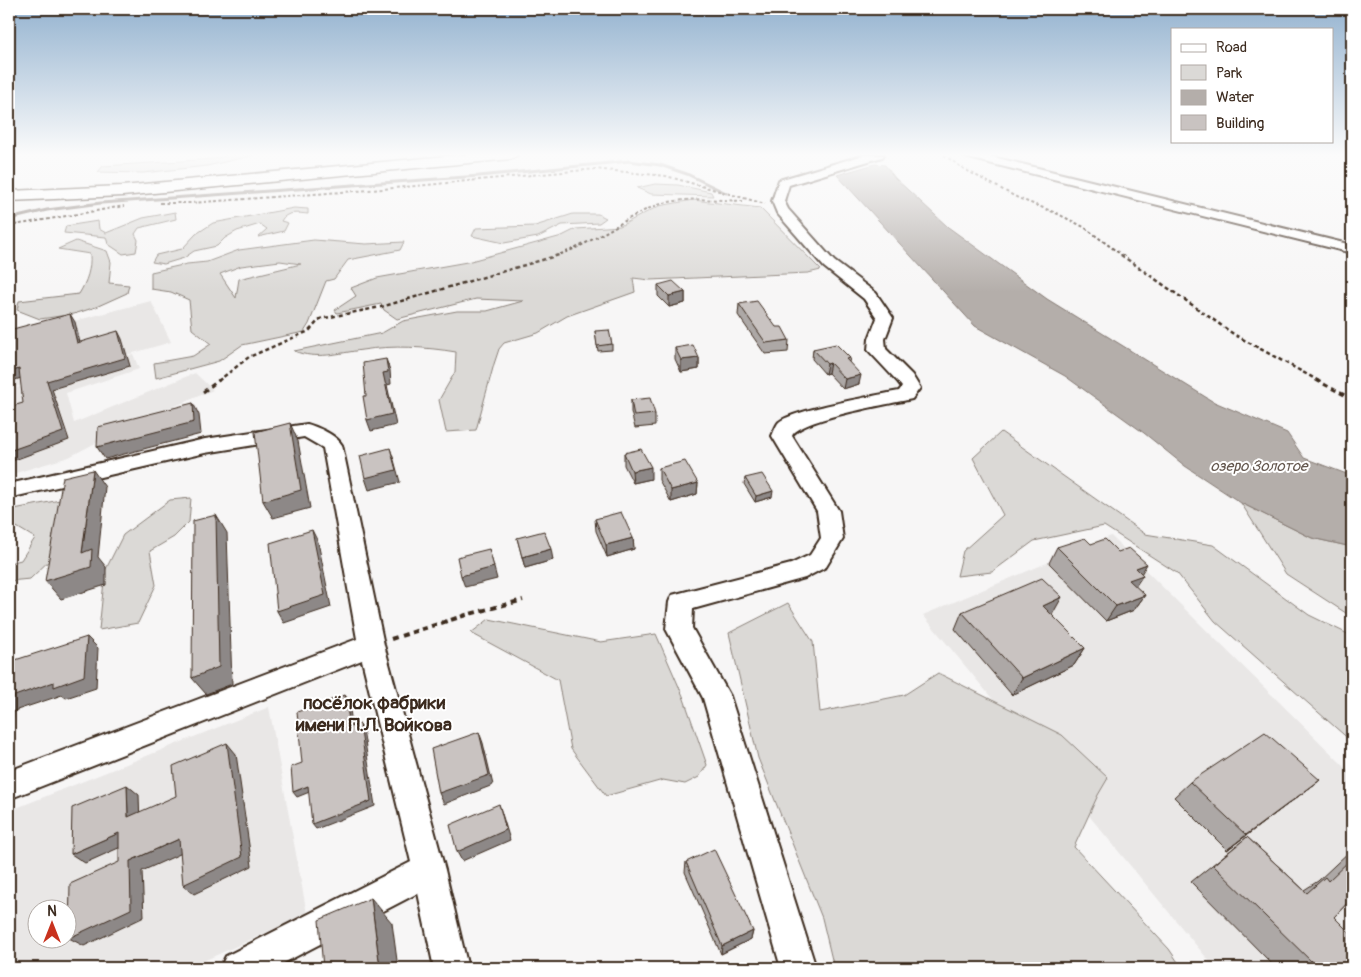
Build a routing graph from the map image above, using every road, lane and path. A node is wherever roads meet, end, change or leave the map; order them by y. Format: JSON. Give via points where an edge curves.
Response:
{"nodes":[{"id":1,"x":104,"y":201,"type":"edge"},
{"id":2,"x":114,"y":201,"type":"edge"},
{"id":3,"x":223,"y":201,"type":"edge"},
{"id":4,"x":685,"y":201,"type":"edge"},
{"id":5,"x":738,"y":201,"type":"edge"},
{"id":6,"x":749,"y":201,"type":"joint"},
{"id":7,"x":1025,"y":201,"type":"edge"},
{"id":8,"x":1155,"y":201,"type":"edge"},
{"id":9,"x":158,"y":203,"type":"dead end"},
{"id":10,"x":779,"y":203,"type":"joint"},
{"id":11,"x":9,"y":212,"type":"edge"},
{"id":12,"x":9,"y":226,"type":"edge"},
{"id":13,"x":1352,"y":249,"type":"edge"},
{"id":14,"x":203,"y":392,"type":"dead end"},
{"id":15,"x":1352,"y":399,"type":"edge"},
{"id":16,"x":9,"y":491,"type":"edge"},
{"id":17,"x":523,"y":600,"type":"dead end"},
{"id":18,"x":383,"y":641,"type":"junction"},
{"id":19,"x":9,"y":785,"type":"edge"},
{"id":20,"x":429,"y":870,"type":"junction"},
{"id":21,"x":238,"y":968,"type":"edge"},
{"id":22,"x":451,"y":968,"type":"edge"},
{"id":23,"x":798,"y":968,"type":"edge"}],
"edges":[{"from":1,"to":11,"type":"main road"},
{"from":2,"to":12,"type":"path"},
{"from":3,"to":9,"type":"path"},
{"from":4,"to":14,"type":"path","via":[[657,205],[575,250],[381,307],[320,319],[309,331],[249,357]]},
{"from":5,"to":6,"type":"path"},
{"from":6,"to":10,"type":"path"},
{"from":7,"to":15,"type":"path","via":[[1084,227],[1235,335]]},
{"from":8,"to":13,"type":"street"},
{"from":10,"to":23,"type":"street","via":[[829,264],[870,296],[885,318],[877,339],[877,350],[911,388],[905,395],[804,418],[786,427],[782,436],[828,511],[832,539],[818,561],[797,572],[681,602],[680,629],[716,696]]},
{"from":16,"to":18,"type":"street","via":[[205,446],[307,430],[332,445]]},
{"from":17,"to":18,"type":"path"},
{"from":18,"to":19,"type":"street"},
{"from":18,"to":20,"type":"street"},
{"from":20,"to":21,"type":"street"},
{"from":20,"to":22,"type":"street"}]}
